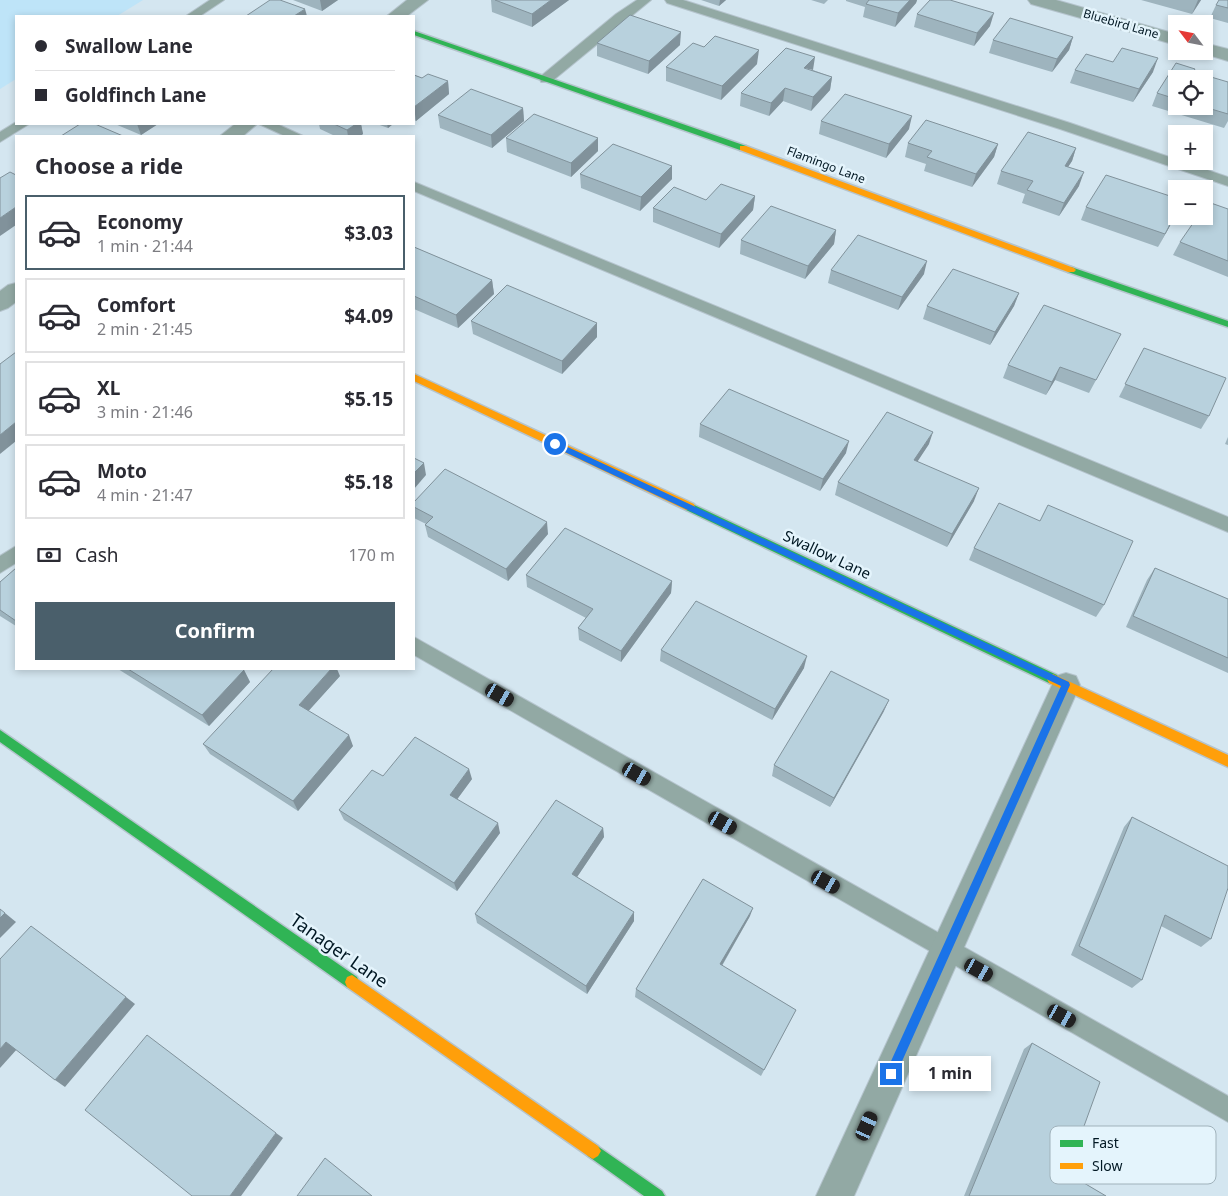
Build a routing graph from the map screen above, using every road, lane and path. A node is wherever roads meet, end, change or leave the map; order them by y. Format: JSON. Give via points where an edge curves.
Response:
{"nodes":[{"id":1,"x":218,"y":0,"type":"edge"},
{"id":2,"x":419,"y":0,"type":"edge"},
{"id":3,"x":645,"y":0,"type":"edge"},
{"id":4,"x":671,"y":0,"type":"edge"},
{"id":5,"x":1037,"y":0,"type":"edge"},
{"id":6,"x":194,"y":15,"type":"edge"},
{"id":7,"x":397,"y":15,"type":"edge"},
{"id":8,"x":415,"y":33,"type":"edge"},
{"id":9,"x":1168,"y":38,"type":"edge"},
{"id":10,"x":1213,"y":51,"type":"edge"},
{"id":11,"x":1228,"y":55,"type":"edge"},
{"id":12,"x":546,"y":80,"type":"junction"},
{"id":13,"x":20,"y":125,"type":"edge"},
{"id":14,"x":246,"y":125,"type":"edge"},
{"id":15,"x":268,"y":125,"type":"edge"},
{"id":16,"x":231,"y":135,"type":"edge"},
{"id":17,"x":294,"y":135,"type":"edge"},
{"id":18,"x":0,"y":138,"type":"edge"},
{"id":19,"x":1228,"y":182,"type":"edge"},
{"id":20,"x":415,"y":186,"type":"edge"},
{"id":21,"x":15,"y":291,"type":"edge"},
{"id":22,"x":0,"y":302,"type":"edge"},
{"id":23,"x":1228,"y":324,"type":"edge"},
{"id":24,"x":415,"y":377,"type":"edge"},
{"id":25,"x":1228,"y":525,"type":"edge"},
{"id":26,"x":15,"y":553,"type":"edge"},
{"id":27,"x":0,"y":566,"type":"edge"},
{"id":28,"x":415,"y":646,"type":"edge"},
{"id":29,"x":1066,"y":685,"type":"junction"},
{"id":30,"x":0,"y":735,"type":"edge"},
{"id":31,"x":1228,"y":761,"type":"edge"},
{"id":32,"x":946,"y":951,"type":"junction"},
{"id":33,"x":1228,"y":1110,"type":"edge"},
{"id":34,"x":657,"y":1196,"type":"edge"},
{"id":35,"x":836,"y":1196,"type":"edge"}],
"edges":[{"from":1,"to":6,"type":"lane"},
{"from":2,"to":7,"type":"street"},
{"from":3,"to":12,"type":"lane"},
{"from":4,"to":19,"type":"lane","via":[[1065,126]]},
{"from":5,"to":9,"type":"street","name":"Bluebird Lane"},
{"from":8,"to":12,"type":"street","name":"Flamingo Lane"},
{"from":10,"to":11,"type":"street"},
{"from":12,"to":23,"type":"street","name":"Flamingo Lane"},
{"from":13,"to":18,"type":"lane"},
{"from":14,"to":16,"type":"street"},
{"from":15,"to":17,"type":"lane"},
{"from":20,"to":25,"type":"lane"},
{"from":21,"to":22,"type":"street"},
{"from":24,"to":29,"type":"street","name":"Swallow Lane"},
{"from":26,"to":27,"type":"lane"},
{"from":28,"to":32,"type":"lane"},
{"from":29,"to":31,"type":"street","name":"Swallow Lane"},
{"from":29,"to":32,"type":"street"},
{"from":30,"to":34,"type":"street","name":"Tanager Lane"},
{"from":32,"to":33,"type":"lane"},
{"from":32,"to":35,"type":"street"}]}
